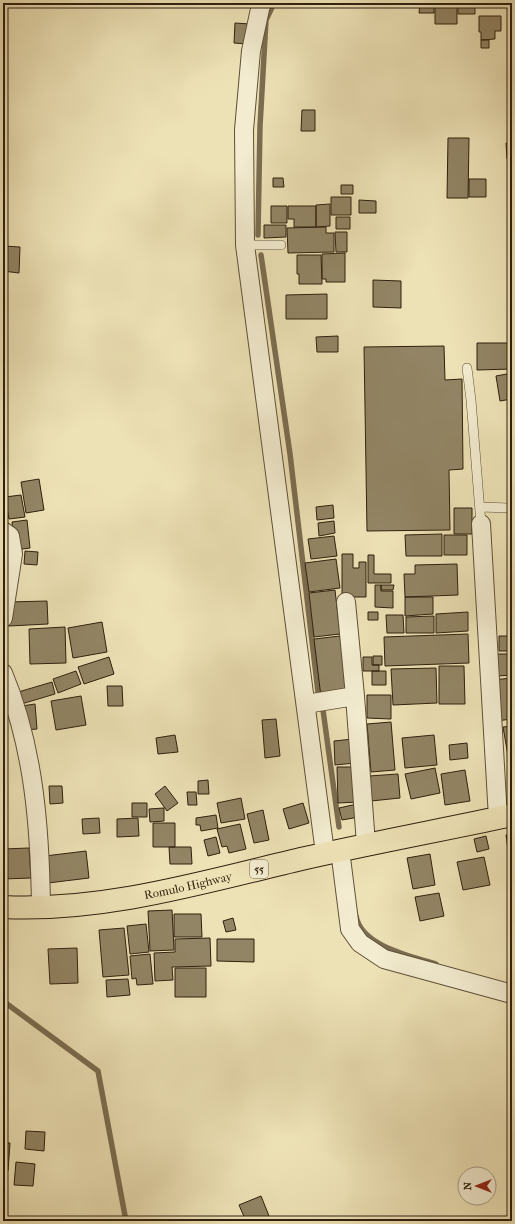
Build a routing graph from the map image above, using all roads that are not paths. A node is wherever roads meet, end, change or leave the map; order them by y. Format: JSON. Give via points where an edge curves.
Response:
{"nodes":[{"id":1,"x":262,"y":3,"type":"edge"},
{"id":2,"x":245,"y":245,"type":"junction"},
{"id":3,"x":281,"y":245,"type":"dead end"},
{"id":4,"x":467,"y":368,"type":"dead end"},
{"id":5,"x":512,"y":508,"type":"edge"},
{"id":6,"x":480,"y":516,"type":"junction"},
{"id":7,"x":3,"y":531,"type":"edge"},
{"id":8,"x":346,"y":602,"type":"dead end"},
{"id":9,"x":3,"y":618,"type":"edge"},
{"id":10,"x":3,"y":673,"type":"edge"},
{"id":11,"x":355,"y":696,"type":"junction"},
{"id":12,"x":306,"y":704,"type":"junction"},
{"id":13,"x":505,"y":816,"type":"edge"},
{"id":14,"x":366,"y":844,"type":"junction"},
{"id":15,"x":332,"y":852,"type":"junction"},
{"id":16,"x":3,"y":907,"type":"edge"},
{"id":17,"x":41,"y":907,"type":"junction"},
{"id":18,"x":512,"y":994,"type":"edge"}],
"edges":[{"from":1,"to":2,"type":"street","via":[[251,51],[244,130]]},
{"from":2,"to":3,"type":"lane"},
{"from":2,"to":12,"type":"street"},
{"from":4,"to":6,"type":"lane","via":[[472,400]]},
{"from":5,"to":6,"type":"lane"},
{"from":6,"to":13,"type":"street"},
{"from":7,"to":9,"type":"street","via":[[10,536],[13,554]]},
{"from":8,"to":11,"type":"street"},
{"from":10,"to":17,"type":"street","via":[[20,724],[35,794]]},
{"from":11,"to":12,"type":"street"},
{"from":11,"to":14,"type":"street"},
{"from":12,"to":15,"type":"street"},
{"from":13,"to":14,"type":"highway","name":"Romulo Highway","number":"55"},
{"from":14,"to":15,"type":"highway","name":"Romulo Highway","number":"55"},
{"from":15,"to":17,"type":"highway","name":"Romulo Highway","number":"55","via":[[132,897],[80,905]]},
{"from":15,"to":18,"type":"street","via":[[350,929],[360,943],[384,959]]},
{"from":16,"to":17,"type":"highway","name":"Romulo Highway","number":"55"}]}
